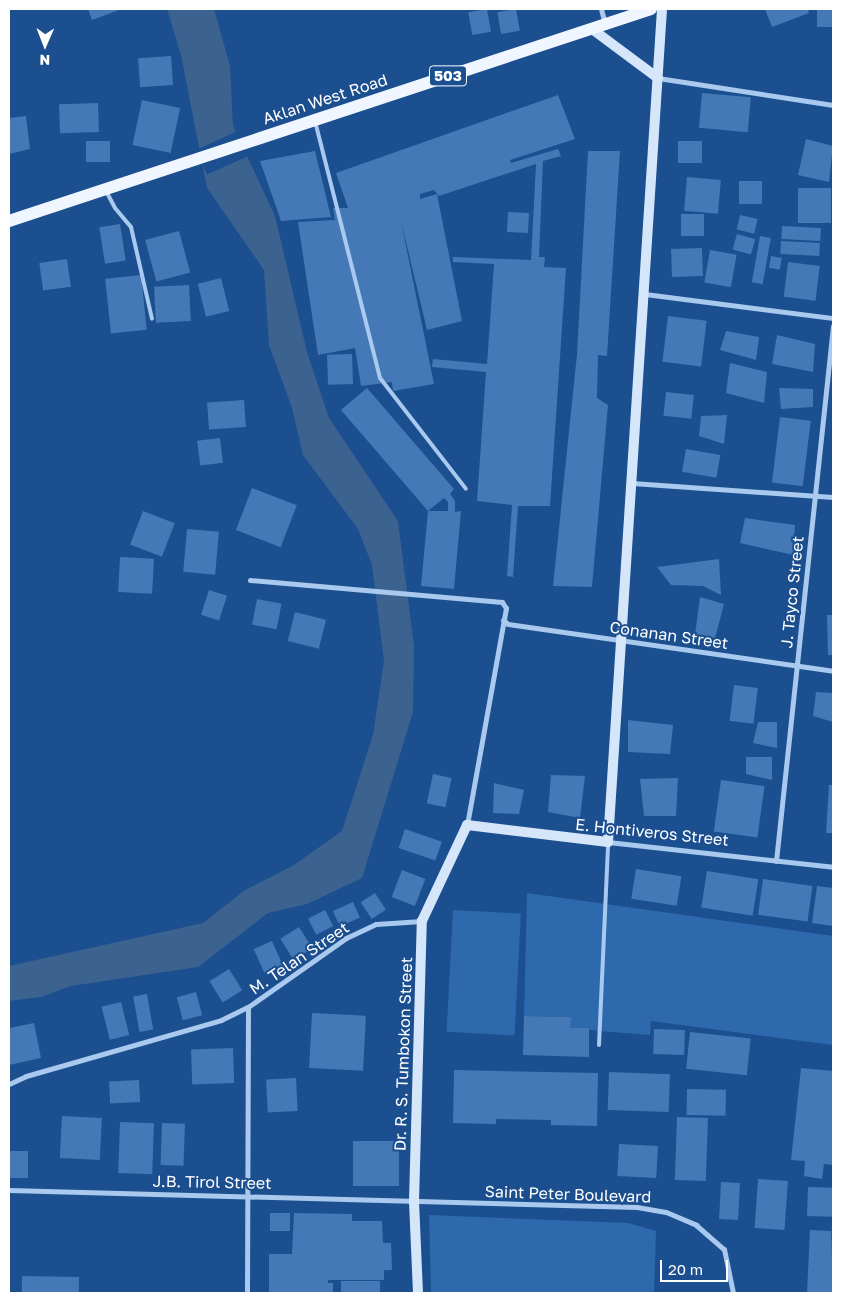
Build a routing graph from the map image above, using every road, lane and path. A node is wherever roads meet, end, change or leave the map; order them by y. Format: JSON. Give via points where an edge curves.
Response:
{"nodes":[{"id":1,"x":601,"y":9,"type":"edge"},
{"id":2,"x":651,"y":9,"type":"edge"},
{"id":3,"x":662,"y":9,"type":"edge"},
{"id":4,"x":605,"y":24,"type":"junction"},
{"id":5,"x":592,"y":29,"type":"junction"},
{"id":6,"x":658,"y":78,"type":"junction"},
{"id":7,"x":833,"y":105,"type":"edge"},
{"id":8,"x":314,"y":120,"type":"junction"},
{"id":9,"x":105,"y":190,"type":"junction"},
{"id":10,"x":9,"y":219,"type":"edge"},
{"id":11,"x":645,"y":294,"type":"junction"},
{"id":12,"x":833,"y":318,"type":"edge"},
{"id":13,"x":152,"y":319,"type":"dead end"},
{"id":14,"x":833,"y":326,"type":"edge"},
{"id":15,"x":632,"y":483,"type":"junction"},
{"id":16,"x":466,"y":489,"type":"dead end"},
{"id":17,"x":815,"y":496,"type":"junction"},
{"id":18,"x":833,"y":497,"type":"edge"},
{"id":19,"x":250,"y":580,"type":"dead end"},
{"id":20,"x":503,"y":620,"type":"junction"},
{"id":21,"x":621,"y":641,"type":"junction"},
{"id":22,"x":797,"y":666,"type":"junction"},
{"id":23,"x":833,"y":671,"type":"edge"},
{"id":24,"x":467,"y":825,"type":"junction"},
{"id":25,"x":608,"y":842,"type":"junction"},
{"id":26,"x":776,"y":861,"type":"junction"},
{"id":27,"x":833,"y":867,"type":"edge"},
{"id":28,"x":422,"y":921,"type":"junction"},
{"id":29,"x":248,"y":1008,"type":"junction"},
{"id":30,"x":600,"y":1045,"type":"dead end"},
{"id":31,"x":9,"y":1084,"type":"edge"},
{"id":32,"x":9,"y":1190,"type":"edge"},
{"id":33,"x":248,"y":1196,"type":"junction"},
{"id":34,"x":414,"y":1201,"type":"junction"},
{"id":35,"x":248,"y":1293,"type":"edge"},
{"id":36,"x":418,"y":1293,"type":"edge"},
{"id":37,"x":733,"y":1293,"type":"edge"}],
"edges":[{"from":1,"to":4,"type":"street"},
{"from":2,"to":4,"type":"main road","name":"Aklan West Road","number":"503"},
{"from":3,"to":6,"type":"street"},
{"from":4,"to":5,"type":"main road","name":"Aklan West Road","number":"503"},
{"from":5,"to":6,"type":"street"},
{"from":5,"to":8,"type":"main road","name":"Aklan West Road","number":"503"},
{"from":6,"to":7,"type":"street"},
{"from":6,"to":11,"type":"street"},
{"from":8,"to":9,"type":"main road","name":"Aklan West Road","number":"503"},
{"from":8,"to":16,"type":"lane","via":[[380,378]]},
{"from":9,"to":10,"type":"main road","name":"Aklan West Road","number":"503"},
{"from":9,"to":13,"type":"lane","via":[[131,227]]},
{"from":11,"to":12,"type":"street"},
{"from":11,"to":15,"type":"street"},
{"from":14,"to":17,"type":"street","name":"J. Tayco Street"},
{"from":15,"to":17,"type":"street"},
{"from":15,"to":21,"type":"street"},
{"from":17,"to":18,"type":"street"},
{"from":17,"to":22,"type":"street","name":"J. Tayco Street"},
{"from":19,"to":20,"type":"street","via":[[410,591],[502,602],[506,608]]},
{"from":20,"to":21,"type":"street","name":"Conanan Street","via":[[508,624]]},
{"from":20,"to":24,"type":"street"},
{"from":21,"to":22,"type":"street","name":"Conanan Street"},
{"from":21,"to":25,"type":"street"},
{"from":22,"to":23,"type":"street","name":"Conanan Street"},
{"from":22,"to":26,"type":"street","name":"J. Tayco Street"},
{"from":24,"to":25,"type":"street","name":"E. Hontiveros Street"},
{"from":24,"to":28,"type":"street","name":"Dr. R. S. Tumbokon Street"},
{"from":25,"to":26,"type":"street","name":"E. Hontiveros Street"},
{"from":25,"to":30,"type":"lane"},
{"from":26,"to":27,"type":"street","name":"E. Hontiveros Street"},
{"from":28,"to":29,"type":"street","name":"M. Telan Street","via":[[376,924],[346,938]]},
{"from":28,"to":34,"type":"street","name":"Dr. R. S. Tumbokon Street"},
{"from":29,"to":31,"type":"street","name":"M. Telan Street","via":[[221,1020],[44,1070]]},
{"from":29,"to":33,"type":"street"},
{"from":32,"to":33,"type":"street","name":"J.B. Tirol Street"},
{"from":33,"to":34,"type":"street","name":"J.B. Tirol Street"},
{"from":33,"to":35,"type":"street"},
{"from":34,"to":36,"type":"street","name":"Dr. R. S. Tumbokon Street"},
{"from":34,"to":37,"type":"street","name":"Saint Peter Boulevard","via":[[638,1207],[666,1212],[696,1225],[724,1248]]}]}
